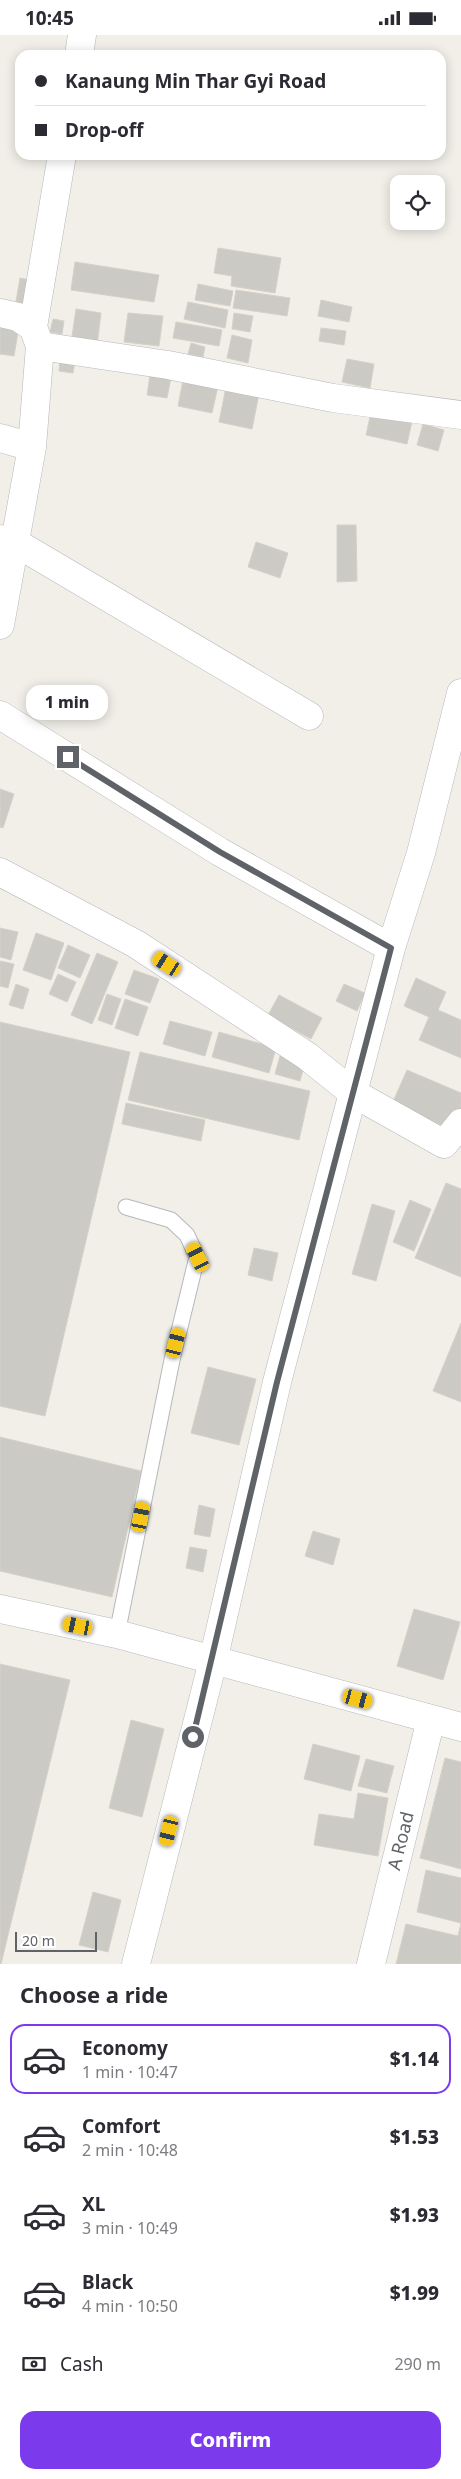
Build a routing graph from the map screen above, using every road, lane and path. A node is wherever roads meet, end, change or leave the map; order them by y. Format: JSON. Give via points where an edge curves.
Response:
{"nodes":[{"id":1,"x":82,"y":35,"type":"edge"},
{"id":2,"x":80,"y":50,"type":"edge"},
{"id":3,"x":61,"y":160,"type":"edge"},
{"id":4,"x":0,"y":313,"type":"edge"},
{"id":5,"x":36,"y":337,"type":"junction"},
{"id":6,"x":461,"y":415,"type":"edge"},
{"id":7,"x":0,"y":438,"type":"edge"},
{"id":8,"x":32,"y":447,"type":"junction"},
{"id":9,"x":8,"y":541,"type":"edge"},
{"id":10,"x":0,"y":625,"type":"edge"},
{"id":11,"x":461,"y":693,"type":"edge"},
{"id":12,"x":0,"y":715,"type":"edge"},
{"id":13,"x":309,"y":716,"type":"dead end"},
{"id":14,"x":0,"y":872,"type":"edge"},
{"id":15,"x":391,"y":948,"type":"junction"},
{"id":16,"x":353,"y":1093,"type":"junction"},
{"id":17,"x":461,"y":1123,"type":"edge"},
{"id":18,"x":452,"y":1148,"type":"edge"},
{"id":19,"x":126,"y":1207,"type":"dead end"},
{"id":20,"x":0,"y":1609,"type":"edge"},
{"id":21,"x":117,"y":1634,"type":"junction"},
{"id":22,"x":212,"y":1661,"type":"junction"},
{"id":23,"x":431,"y":1719,"type":"junction"},
{"id":24,"x":461,"y":1727,"type":"edge"},
{"id":25,"x":136,"y":1964,"type":"edge"},
{"id":26,"x":371,"y":1964,"type":"edge"}],
"edges":[{"from":1,"to":2,"type":"street"},
{"from":3,"to":5,"type":"street"},
{"from":4,"to":5,"type":"street","via":[[18,317]]},
{"from":5,"to":6,"type":"street","via":[[333,398]]},
{"from":5,"to":8,"type":"street"},
{"from":7,"to":8,"type":"street"},
{"from":8,"to":9,"type":"street"},
{"from":9,"to":10,"type":"street"},
{"from":9,"to":13,"type":"street"},
{"from":11,"to":15,"type":"street","via":[[420,853]]},
{"from":12,"to":15,"type":"street","via":[[220,852]]},
{"from":14,"to":16,"type":"street","via":[[136,944],[307,1056]]},
{"from":15,"to":16,"type":"street"},
{"from":16,"to":18,"type":"street"},
{"from":16,"to":22,"type":"street","via":[[277,1382]]},
{"from":17,"to":18,"type":"street"},
{"from":19,"to":21,"type":"lane","via":[[171,1220],[187,1235],[198,1257],[172,1360]]},
{"from":20,"to":21,"type":"street"},
{"from":21,"to":22,"type":"street"},
{"from":22,"to":23,"type":"street"},
{"from":22,"to":25,"type":"street"},
{"from":23,"to":24,"type":"street"},
{"from":23,"to":26,"type":"street","name":"A Road"}]}
